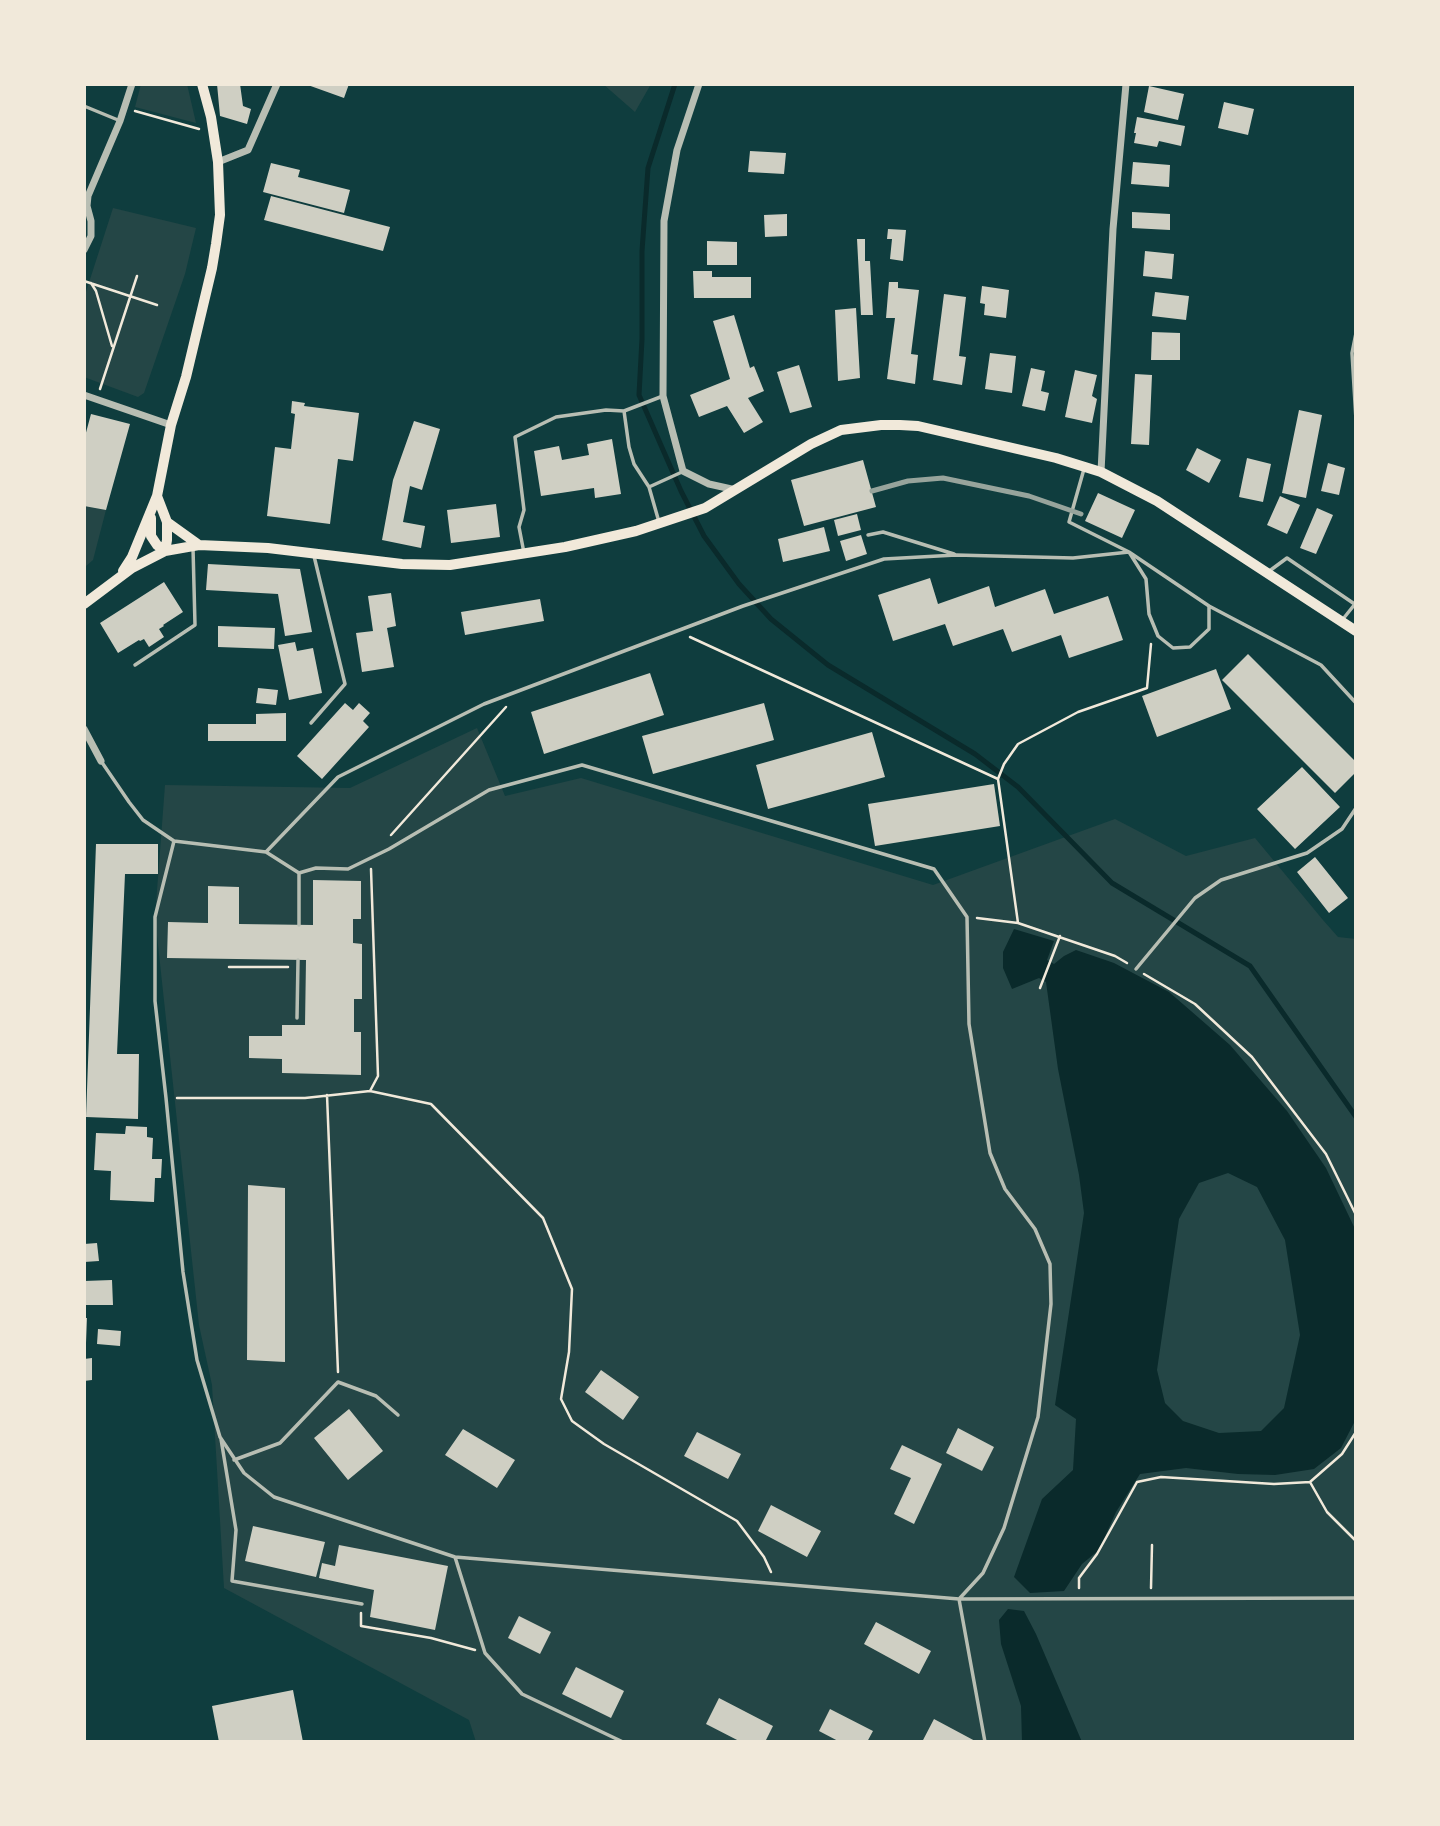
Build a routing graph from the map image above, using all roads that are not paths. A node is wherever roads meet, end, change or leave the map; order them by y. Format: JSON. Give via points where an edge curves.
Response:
{"nodes":[{"id":1,"x":132,"y":84,"type":"edge"},
{"id":2,"x":202,"y":84,"type":"edge"},
{"id":3,"x":277,"y":84,"type":"edge"},
{"id":4,"x":699,"y":84,"type":"edge"},
{"id":5,"x":1126,"y":84,"type":"edge"},
{"id":6,"x":84,"y":106,"type":"edge"},
{"id":7,"x":120,"y":121,"type":"junction"},
{"id":8,"x":218,"y":162,"type":"junction"},
{"id":9,"x":84,"y":250,"type":"edge"},
{"id":10,"x":1356,"y":333,"type":"edge"},
{"id":11,"x":84,"y":395,"type":"edge"},
{"id":12,"x":663,"y":396,"type":"junction"},
{"id":13,"x":624,"y":411,"type":"junction"},
{"id":14,"x":1356,"y":420,"type":"edge"},
{"id":15,"x":171,"y":425,"type":"junction"},
{"id":16,"x":1085,"y":467,"type":"junction"},
{"id":17,"x":681,"y":472,"type":"junction"},
{"id":18,"x":1101,"y":472,"type":"junction"},
{"id":19,"x":649,"y":487,"type":"junction"},
{"id":20,"x":737,"y":490,"type":"junction"},
{"id":21,"x":158,"y":496,"type":"junction"},
{"id":22,"x":152,"y":509,"type":"junction"},
{"id":23,"x":167,"y":522,"type":"junction"},
{"id":24,"x":660,"y":524,"type":"junction"},
{"id":25,"x":868,"y":535,"type":"dead end"},
{"id":26,"x":196,"y":546,"type":"junction"},
{"id":27,"x":165,"y":551,"type":"junction"},
{"id":28,"x":1129,"y":552,"type":"junction"},
{"id":29,"x":524,"y":553,"type":"junction"},
{"id":30,"x":314,"y":554,"type":"junction"},
{"id":31,"x":956,"y":555,"type":"junction"},
{"id":32,"x":1267,"y":573,"type":"junction"},
{"id":33,"x":120,"y":577,"type":"junction"},
{"id":34,"x":85,"y":602,"type":"edge"},
{"id":35,"x":1356,"y":605,"type":"edge"},
{"id":36,"x":1209,"y":606,"type":"junction"},
{"id":37,"x":1340,"y":621,"type":"junction"},
{"id":38,"x":1356,"y":631,"type":"edge"},
{"id":39,"x":135,"y":665,"type":"dead end"},
{"id":40,"x":1356,"y":704,"type":"edge"},
{"id":41,"x":311,"y":723,"type":"dead end"},
{"id":42,"x":84,"y":729,"type":"edge"},
{"id":43,"x":101,"y":761,"type":"joint"},
{"id":44,"x":1356,"y":808,"type":"edge"},
{"id":45,"x":174,"y":841,"type":"junction"},
{"id":46,"x":266,"y":852,"type":"junction"},
{"id":47,"x":299,"y":873,"type":"junction"},
{"id":48,"x":299,"y":925,"type":"dead end"},
{"id":49,"x":298,"y":960,"type":"dead end"},
{"id":50,"x":1136,"y":969,"type":"road end"},
{"id":51,"x":297,"y":1018,"type":"dead end"},
{"id":52,"x":398,"y":1415,"type":"dead end"},
{"id":53,"x":220,"y":1437,"type":"junction"},
{"id":54,"x":234,"y":1460,"type":"junction"},
{"id":55,"x":456,"y":1557,"type":"junction"},
{"id":56,"x":1356,"y":1598,"type":"edge"},
{"id":57,"x":959,"y":1599,"type":"junction"},
{"id":58,"x":362,"y":1604,"type":"road end"},
{"id":59,"x":623,"y":1742,"type":"edge"},
{"id":60,"x":985,"y":1742,"type":"edge"}],
"edges":[{"from":1,"to":7,"type":"street"},
{"from":2,"to":8,"type":"main road"},
{"from":3,"to":8,"type":"street","via":[[248,150]]},
{"from":4,"to":12,"type":"street","via":[[677,150],[664,221]]},
{"from":5,"to":18,"type":"street","via":[[1113,229]]},
{"from":6,"to":7,"type":"lane"},
{"from":7,"to":9,"type":"street","via":[[88,196],[91,236]]},
{"from":8,"to":15,"type":"main road","via":[[220,215],[212,268]]},
{"from":10,"to":14,"type":"lane","via":[[1352,353]]},
{"from":11,"to":15,"type":"street"},
{"from":12,"to":13,"type":"lane"},
{"from":12,"to":17,"type":"street"},
{"from":13,"to":19,"type":"lane","via":[[634,464]]},
{"from":13,"to":29,"type":"lane","via":[[556,417],[515,437]]},
{"from":15,"to":21,"type":"main road"},
{"from":16,"to":18,"type":"main road"},
{"from":16,"to":20,"type":"main road","via":[[918,426],[881,425],[827,436]]},
{"from":16,"to":28,"type":"lane","via":[[1069,522]]},
{"from":17,"to":19,"type":"lane"},
{"from":17,"to":20,"type":"street"},
{"from":18,"to":32,"type":"main road","via":[[1157,501]]},
{"from":19,"to":24,"type":"lane"},
{"from":20,"to":24,"type":"main road"},
{"from":21,"to":22,"type":"main road"},
{"from":21,"to":23,"type":"main road"},
{"from":22,"to":27,"type":"main road","via":[[151,536]]},
{"from":22,"to":33,"type":"main road"},
{"from":23,"to":26,"type":"main road"},
{"from":23,"to":27,"type":"main road"},
{"from":24,"to":29,"type":"main road"},
{"from":25,"to":31,"type":"lane","via":[[883,532]]},
{"from":26,"to":27,"type":"main road"},
{"from":26,"to":30,"type":"main road"},
{"from":26,"to":39,"type":"lane","via":[[195,625]]},
{"from":27,"to":33,"type":"main road"},
{"from":28,"to":31,"type":"lane","via":[[1073,558]]},
{"from":28,"to":36,"type":"lane"},
{"from":28,"to":36,"type":"lane","via":[[1146,579],[1149,614],[1158,636],[1173,648],[1190,646],[1209,629]]},
{"from":29,"to":30,"type":"main road","via":[[450,565]]},
{"from":30,"to":41,"type":"lane","via":[[345,684]]},
{"from":31,"to":46,"type":"lane","via":[[884,559],[743,606],[484,704],[338,777]]},
{"from":32,"to":35,"type":"lane","via":[[1287,558]]},
{"from":32,"to":37,"type":"main road"},
{"from":33,"to":34,"type":"main road"},
{"from":35,"to":37,"type":"lane"},
{"from":36,"to":40,"type":"lane","via":[[1321,665]]},
{"from":37,"to":38,"type":"main road"},
{"from":42,"to":43,"type":"street"},
{"from":43,"to":45,"type":"lane","via":[[143,820]]},
{"from":44,"to":50,"type":"lane","via":[[1342,828],[1307,853],[1221,880],[1195,898]]},
{"from":45,"to":46,"type":"lane"},
{"from":45,"to":53,"type":"lane","via":[[155,917],[155,1001],[183,1272],[197,1360]]},
{"from":46,"to":47,"type":"lane"},
{"from":47,"to":48,"type":"lane"},
{"from":47,"to":57,"type":"lane","via":[[316,868],[348,869],[489,790],[582,765],[934,869],[967,917],[969,1024],[990,1153],[1005,1189],[1035,1229],[1050,1264],[1051,1304],[1038,1417],[1004,1528],[983,1573]]},
{"from":49,"to":51,"type":"lane"},
{"from":52,"to":54,"type":"lane","via":[[376,1396],[338,1382],[279,1443]]},
{"from":53,"to":54,"type":"lane"},
{"from":53,"to":58,"type":"lane","via":[[236,1530],[232,1581]]},
{"from":54,"to":55,"type":"lane","via":[[274,1497]]},
{"from":55,"to":57,"type":"lane"},
{"from":55,"to":59,"type":"lane","via":[[485,1653],[522,1694]]},
{"from":56,"to":57,"type":"lane"},
{"from":57,"to":60,"type":"lane"}]}
